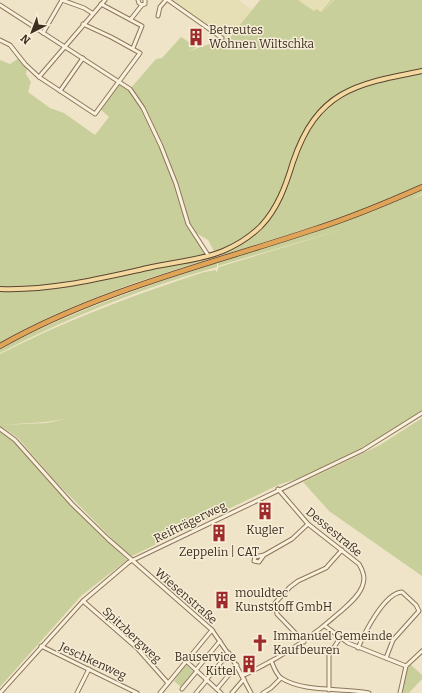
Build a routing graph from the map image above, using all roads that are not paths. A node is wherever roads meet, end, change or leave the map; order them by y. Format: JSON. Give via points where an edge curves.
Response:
{"nodes":[{"id":1,"x":62,"y":0,"type":"edge"},
{"id":2,"x":105,"y":0,"type":"edge"},
{"id":3,"x":138,"y":0,"type":"edge"},
{"id":4,"x":145,"y":0,"type":"edge"},
{"id":5,"x":167,"y":0,"type":"edge"},
{"id":6,"x":101,"y":4,"type":"junction"},
{"id":7,"x":0,"y":5,"type":"edge"},
{"id":8,"x":142,"y":5,"type":"junction"},
{"id":9,"x":92,"y":13,"type":"junction"},
{"id":10,"x":158,"y":16,"type":"dead end"},
{"id":11,"x":131,"y":20,"type":"junction"},
{"id":12,"x":83,"y":24,"type":"junction"},
{"id":13,"x":43,"y":33,"type":"junction"},
{"id":14,"x":222,"y":38,"type":"dead end"},
{"id":15,"x":0,"y":40,"type":"edge"},
{"id":16,"x":64,"y":48,"type":"junction"},
{"id":17,"x":133,"y":48,"type":"junction"},
{"id":18,"x":83,"y":58,"type":"junction"},
{"id":19,"x":422,"y":71,"type":"edge"},
{"id":20,"x":39,"y":77,"type":"junction"},
{"id":21,"x":119,"y":81,"type":"junction"},
{"id":22,"x":60,"y":91,"type":"junction"},
{"id":23,"x":422,"y":186,"type":"edge"},
{"id":24,"x":208,"y":255,"type":"junction"},
{"id":25,"x":0,"y":289,"type":"edge"},
{"id":26,"x":0,"y":346,"type":"edge"},
{"id":27,"x":422,"y":413,"type":"edge"},
{"id":28,"x":0,"y":429,"type":"edge"},
{"id":29,"x":278,"y":489,"type":"junction"},
{"id":30,"x":308,"y":524,"type":"junction"},
{"id":31,"x":342,"y":550,"type":"junction"},
{"id":32,"x":264,"y":555,"type":"dead end"},
{"id":33,"x":130,"y":560,"type":"junction"},
{"id":34,"x":82,"y":601,"type":"junction"},
{"id":35,"x":325,"y":626,"type":"junction"},
{"id":36,"x":212,"y":630,"type":"junction"},
{"id":37,"x":340,"y":638,"type":"junction"},
{"id":38,"x":220,"y":641,"type":"junction"},
{"id":39,"x":304,"y":642,"type":"junction"},
{"id":40,"x":41,"y":646,"type":"junction"},
{"id":41,"x":358,"y":648,"type":"junction"},
{"id":42,"x":422,"y":651,"type":"edge"},
{"id":43,"x":229,"y":653,"type":"junction"},
{"id":44,"x":386,"y":658,"type":"junction"},
{"id":45,"x":186,"y":660,"type":"junction"},
{"id":46,"x":272,"y":663,"type":"junction"},
{"id":47,"x":237,"y":666,"type":"junction"},
{"id":48,"x":406,"y":666,"type":"junction"},
{"id":49,"x":89,"y":669,"type":"junction"},
{"id":50,"x":196,"y":670,"type":"junction"},
{"id":51,"x":243,"y":678,"type":"junction"},
{"id":52,"x":281,"y":678,"type":"junction"},
{"id":53,"x":207,"y":680,"type":"junction"},
{"id":54,"x":168,"y":683,"type":"junction"},
{"id":55,"x":182,"y":689,"type":"dead end"},
{"id":56,"x":217,"y":689,"type":"junction"},
{"id":57,"x":329,"y":690,"type":"junction"},
{"id":58,"x":0,"y":692,"type":"edge"},
{"id":59,"x":77,"y":693,"type":"edge"},
{"id":60,"x":137,"y":693,"type":"edge"},
{"id":61,"x":160,"y":693,"type":"edge"},
{"id":62,"x":196,"y":693,"type":"edge"},
{"id":63,"x":221,"y":693,"type":"edge"},
{"id":64,"x":232,"y":693,"type":"edge"},
{"id":65,"x":250,"y":693,"type":"edge"},
{"id":66,"x":263,"y":693,"type":"edge"},
{"id":67,"x":369,"y":693,"type":"edge"},
{"id":68,"x":400,"y":693,"type":"edge"}],
"edges":[{"from":1,"to":9,"type":"street"},
{"from":1,"to":13,"type":"street"},
{"from":2,"to":6,"type":"street"},
{"from":3,"to":8,"type":"street"},
{"from":4,"to":8,"type":"street","via":[[145,4]]},
{"from":5,"to":10,"type":"street","via":[[160,7]]},
{"from":5,"to":14,"type":"street"},
{"from":6,"to":9,"type":"street"},
{"from":6,"to":11,"type":"street"},
{"from":7,"to":13,"type":"street"},
{"from":8,"to":11,"type":"street"},
{"from":9,"to":12,"type":"street"},
{"from":11,"to":17,"type":"street","via":[[142,26]]},
{"from":12,"to":16,"type":"street"},
{"from":12,"to":17,"type":"street"},
{"from":13,"to":16,"type":"street"},
{"from":15,"to":20,"type":"street","via":[[10,46]]},
{"from":16,"to":18,"type":"street"},
{"from":16,"to":20,"type":"street"},
{"from":17,"to":21,"type":"street","via":[[140,53]]},
{"from":18,"to":21,"type":"street"},
{"from":18,"to":22,"type":"street"},
{"from":19,"to":24,"type":"main road","via":[[362,84],[341,94],[321,110],[304,134],[282,193],[266,220],[238,244]]},
{"from":20,"to":22,"type":"street"},
{"from":21,"to":22,"type":"street","via":[[95,114]]},
{"from":21,"to":24,"type":"street","via":[[130,89],[143,108],[176,184],[188,224]]},
{"from":23,"to":26,"type":"highway","via":[[313,230],[126,290],[54,318]]},
{"from":24,"to":25,"type":"main road","via":[[71,284],[32,289]]},
{"from":27,"to":29,"type":"street","name":"Reifträgerweg","via":[[378,442]]},
{"from":28,"to":33,"type":"street","name":"Wiesenstraße","via":[[15,440],[72,504]]},
{"from":29,"to":30,"type":"street","name":"Dessestraße"},
{"from":29,"to":33,"type":"street","name":"Reifträgerweg"},
{"from":30,"to":31,"type":"street","name":"Dessestraße"},
{"from":30,"to":32,"type":"street","via":[[299,535]]},
{"from":31,"to":35,"type":"street","name":"Dessestraße","via":[[362,568],[364,579],[358,594]]},
{"from":31,"to":39,"type":"street","via":[[326,568],[298,581],[275,603],[277,614]]},
{"from":33,"to":34,"type":"street","name":"Reifträgerweg"},
{"from":33,"to":36,"type":"street","name":"Wiesenstraße"},
{"from":34,"to":40,"type":"street","name":"Reifträgerweg"},
{"from":34,"to":54,"type":"street","name":"Spitzbergweg","via":[[136,648]]},
{"from":35,"to":37,"type":"street"},
{"from":35,"to":39,"type":"street","name":"Dessestraße"},
{"from":36,"to":38,"type":"street","name":"Wiesenstraße"},
{"from":36,"to":45,"type":"street"},
{"from":37,"to":41,"type":"street"},
{"from":37,"to":57,"type":"street","via":[[329,656]]},
{"from":38,"to":43,"type":"street","name":"Wiesenstraße"},
{"from":38,"to":50,"type":"street"},
{"from":39,"to":46,"type":"street","name":"Dessestraße"},
{"from":40,"to":49,"type":"street","name":"Jeschkenweg"},
{"from":40,"to":58,"type":"street","name":"Reifträgerweg"},
{"from":41,"to":44,"type":"street"},
{"from":41,"to":44,"type":"street","via":[[375,614],[398,592],[402,592],[419,611],[393,640]]},
{"from":42,"to":48,"type":"street"},
{"from":43,"to":47,"type":"street","name":"Wiesenstraße"},
{"from":43,"to":53,"type":"street"},
{"from":44,"to":48,"type":"street"},
{"from":45,"to":50,"type":"street"},
{"from":45,"to":54,"type":"street"},
{"from":46,"to":51,"type":"street","name":"Dessestraße"},
{"from":46,"to":52,"type":"street"},
{"from":47,"to":51,"type":"street","name":"Wiesenstraße"},
{"from":47,"to":56,"type":"street"},
{"from":48,"to":68,"type":"street"},
{"from":49,"to":59,"type":"street"},
{"from":49,"to":60,"type":"street","name":"Jeschkenweg"},
{"from":50,"to":53,"type":"street"},
{"from":50,"to":55,"type":"street"},
{"from":51,"to":64,"type":"street"},
{"from":51,"to":65,"type":"street","name":"Wiesenstraße"},
{"from":52,"to":57,"type":"street","via":[[307,691]]},
{"from":52,"to":66,"type":"street"},
{"from":53,"to":56,"type":"street"},
{"from":53,"to":62,"type":"street"},
{"from":54,"to":61,"type":"street"},
{"from":56,"to":63,"type":"street"},
{"from":57,"to":67,"type":"street"}]}
